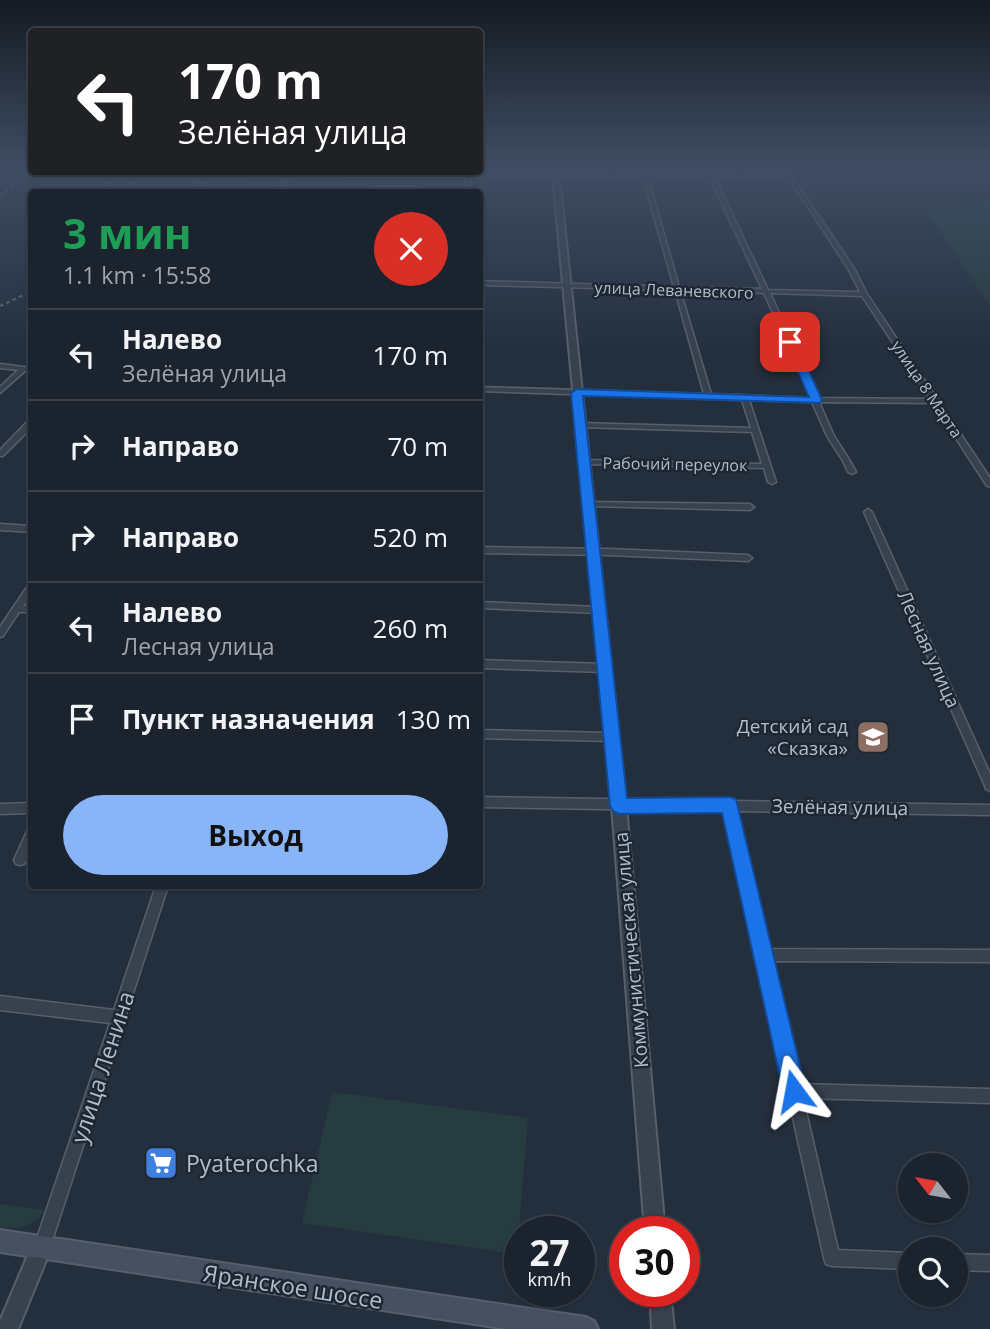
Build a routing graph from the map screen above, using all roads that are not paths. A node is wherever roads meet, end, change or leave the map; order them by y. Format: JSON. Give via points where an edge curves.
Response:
{"nodes":[{"id":1,"x":560,"y":228,"type":"edge"},
{"id":2,"x":660,"y":228,"type":"edge"},
{"id":3,"x":736,"y":228,"type":"edge"},
{"id":4,"x":822,"y":228,"type":"edge"},
{"id":5,"x":483,"y":283,"type":"edge"},
{"id":6,"x":566,"y":286,"type":"junction"},
{"id":7,"x":678,"y":290,"type":"junction"},
{"id":8,"x":864,"y":292,"type":"junction"},
{"id":9,"x":766,"y":293,"type":"junction"},
{"id":10,"x":0,"y":366,"type":"edge"},
{"id":11,"x":22,"y":370,"type":"junction"},
{"id":12,"x":28,"y":370,"type":"edge"},
{"id":13,"x":483,"y":389,"type":"edge"},
{"id":14,"x":0,"y":391,"type":"edge"},
{"id":15,"x":577,"y":393,"type":"junction"},
{"id":16,"x":708,"y":397,"type":"junction"},
{"id":17,"x":745,"y":398,"type":"junction"},
{"id":18,"x":816,"y":400,"type":"junction"},
{"id":19,"x":933,"y":401,"type":"junction"},
{"id":20,"x":580,"y":425,"type":"junction"},
{"id":21,"x":28,"y":426,"type":"edge"},
{"id":22,"x":755,"y":430,"type":"junction"},
{"id":23,"x":0,"y":454,"type":"edge"},
{"id":24,"x":584,"y":462,"type":"junction"},
{"id":25,"x":766,"y":466,"type":"junction"},
{"id":26,"x":852,"y":472,"type":"dead end"},
{"id":27,"x":772,"y":482,"type":"dead end"},
{"id":28,"x":990,"y":484,"type":"edge"},
{"id":29,"x":588,"y":504,"type":"junction"},
{"id":30,"x":750,"y":507,"type":"dead end"},
{"id":31,"x":868,"y":512,"type":"dead end"},
{"id":32,"x":0,"y":527,"type":"edge"},
{"id":33,"x":28,"y":529,"type":"edge"},
{"id":34,"x":483,"y":550,"type":"edge"},
{"id":35,"x":593,"y":553,"type":"junction"},
{"id":36,"x":748,"y":558,"type":"dead end"},
{"id":37,"x":28,"y":592,"type":"edge"},
{"id":38,"x":483,"y":605,"type":"edge"},
{"id":39,"x":16,"y":609,"type":"junction"},
{"id":40,"x":28,"y":609,"type":"edge"},
{"id":41,"x":599,"y":610,"type":"junction"},
{"id":42,"x":0,"y":634,"type":"edge"},
{"id":43,"x":483,"y":664,"type":"edge"},
{"id":44,"x":605,"y":668,"type":"junction"},
{"id":45,"x":483,"y":734,"type":"edge"},
{"id":46,"x":612,"y":737,"type":"junction"},
{"id":47,"x":990,"y":786,"type":"edge"},
{"id":48,"x":483,"y":802,"type":"edge"},
{"id":49,"x":729,"y":804,"type":"junction"},
{"id":50,"x":619,"y":806,"type":"junction"},
{"id":51,"x":28,"y":807,"type":"edge"},
{"id":52,"x":0,"y":809,"type":"edge"},
{"id":53,"x":990,"y":810,"type":"edge"},
{"id":54,"x":28,"y":842,"type":"edge"},
{"id":55,"x":20,"y":860,"type":"dead end"},
{"id":56,"x":161,"y":889,"type":"edge"},
{"id":57,"x":763,"y":955,"type":"junction"},
{"id":58,"x":990,"y":956,"type":"edge"},
{"id":59,"x":0,"y":1003,"type":"edge"},
{"id":60,"x":116,"y":1017,"type":"junction"},
{"id":61,"x":794,"y":1091,"type":"junction"},
{"id":62,"x":990,"y":1096,"type":"edge"},
{"id":63,"x":654,"y":1216,"type":"edge"},
{"id":64,"x":0,"y":1241,"type":"edge"},
{"id":65,"x":41,"y":1248,"type":"junction"},
{"id":66,"x":898,"y":1261,"type":"edge"},
{"id":67,"x":968,"y":1262,"type":"edge"},
{"id":68,"x":990,"y":1263,"type":"edge"},
{"id":69,"x":661,"y":1307,"type":"edge"},
{"id":70,"x":7,"y":1329,"type":"edge"},
{"id":71,"x":586,"y":1329,"type":"edge"},
{"id":72,"x":663,"y":1329,"type":"edge"}],
"edges":[{"from":1,"to":6,"type":"street","name":"Коммунистическая улица"},
{"from":2,"to":7,"type":"street"},
{"from":3,"to":9,"type":"street"},
{"from":4,"to":8,"type":"street","name":"улица 8 Марта"},
{"from":5,"to":6,"type":"street","name":"улица Леваневского"},
{"from":6,"to":7,"type":"street","name":"улица Леваневского"},
{"from":6,"to":15,"type":"street","name":"Коммунистическая улица"},
{"from":7,"to":9,"type":"street","name":"улица Леваневского"},
{"from":7,"to":16,"type":"street"},
{"from":8,"to":9,"type":"street","name":"улица Леваневского"},
{"from":8,"to":19,"type":"street","name":"улица 8 Марта"},
{"from":9,"to":18,"type":"street"},
{"from":10,"to":11,"type":"street"},
{"from":11,"to":12,"type":"street"},
{"from":11,"to":14,"type":"street"},
{"from":13,"to":15,"type":"street"},
{"from":15,"to":16,"type":"street"},
{"from":15,"to":20,"type":"street","name":"Коммунистическая улица"},
{"from":16,"to":17,"type":"street"},
{"from":17,"to":18,"type":"street"},
{"from":17,"to":22,"type":"street"},
{"from":18,"to":19,"type":"street"},
{"from":18,"to":26,"type":"street","via":[[829,435]]},
{"from":19,"to":28,"type":"street","name":"улица 8 Марта"},
{"from":20,"to":22,"type":"street"},
{"from":20,"to":24,"type":"street","name":"Коммунистическая улица"},
{"from":21,"to":23,"type":"street"},
{"from":22,"to":25,"type":"street"},
{"from":24,"to":25,"type":"street","name":"Рабочий переулок"},
{"from":24,"to":29,"type":"street","name":"Коммунистическая улица"},
{"from":25,"to":27,"type":"street"},
{"from":29,"to":30,"type":"street"},
{"from":29,"to":35,"type":"street","name":"Коммунистическая улица"},
{"from":31,"to":47,"type":"street","name":"Лесная улица"},
{"from":32,"to":33,"type":"street"},
{"from":34,"to":35,"type":"street"},
{"from":35,"to":36,"type":"street"},
{"from":35,"to":41,"type":"street","name":"Коммунистическая улица"},
{"from":37,"to":39,"type":"street"},
{"from":38,"to":41,"type":"street"},
{"from":39,"to":40,"type":"street"},
{"from":39,"to":42,"type":"street"},
{"from":41,"to":44,"type":"street","name":"Коммунистическая улица"},
{"from":43,"to":44,"type":"street"},
{"from":44,"to":46,"type":"street","name":"Коммунистическая улица"},
{"from":45,"to":46,"type":"street"},
{"from":46,"to":50,"type":"street","name":"Коммунистическая улица"},
{"from":48,"to":50,"type":"street","name":"Зелёная улица"},
{"from":49,"to":50,"type":"street","name":"Зелёная улица"},
{"from":49,"to":53,"type":"street","name":"Зелёная улица"},
{"from":49,"to":57,"type":"street"},
{"from":50,"to":63,"type":"street","name":"Коммунистическая улица"},
{"from":51,"to":52,"type":"street"},
{"from":54,"to":55,"type":"street"},
{"from":56,"to":60,"type":"street","name":"улица Ленина"},
{"from":57,"to":58,"type":"street"},
{"from":57,"to":61,"type":"street"},
{"from":59,"to":60,"type":"street"},
{"from":60,"to":65,"type":"street","name":"улица Ленина"},
{"from":61,"to":62,"type":"street"},
{"from":61,"to":66,"type":"street","via":[[832,1258]]},
{"from":64,"to":65,"type":"main road","name":"Яранское шоссе"},
{"from":65,"to":70,"type":"street"},
{"from":65,"to":71,"type":"main road","name":"Яранское шоссе"},
{"from":67,"to":68,"type":"street"},
{"from":69,"to":72,"type":"street"}]}
